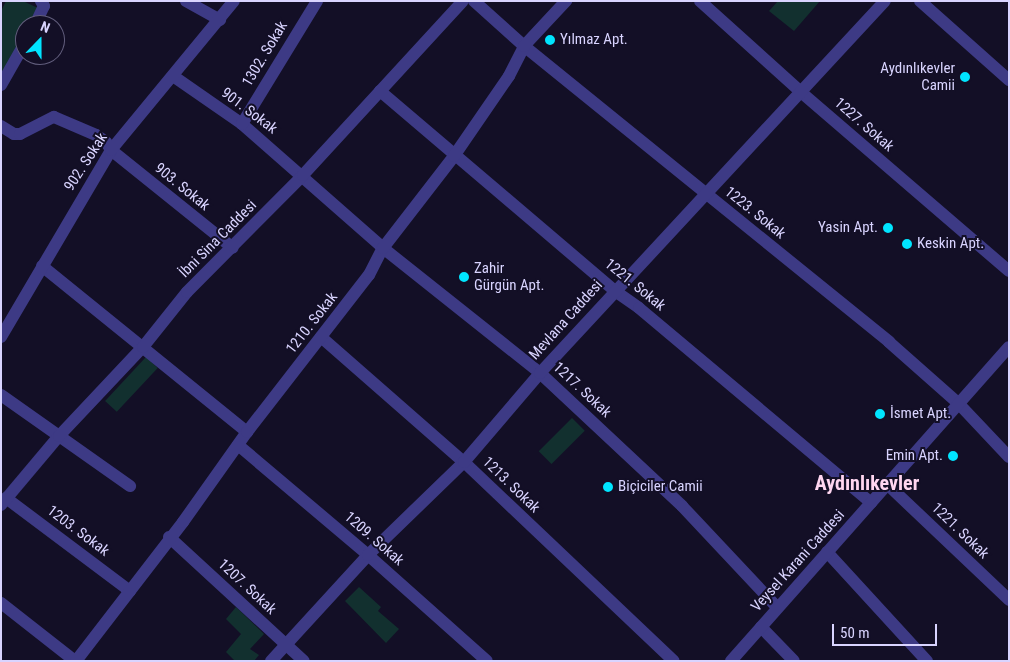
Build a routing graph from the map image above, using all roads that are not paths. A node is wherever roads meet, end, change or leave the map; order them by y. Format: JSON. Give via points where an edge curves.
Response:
{"nodes":[{"id":1,"x":41,"y":1,"type":"edge"},
{"id":2,"x":186,"y":1,"type":"edge"},
{"id":3,"x":234,"y":1,"type":"edge"},
{"id":4,"x":317,"y":1,"type":"edge"},
{"id":5,"x":463,"y":1,"type":"edge"},
{"id":6,"x":474,"y":1,"type":"edge"},
{"id":7,"x":566,"y":1,"type":"edge"},
{"id":8,"x":700,"y":1,"type":"edge"},
{"id":9,"x":884,"y":1,"type":"edge"},
{"id":10,"x":920,"y":1,"type":"edge"},
{"id":11,"x":714,"y":6,"type":"edge"},
{"id":12,"x":40,"y":15,"type":"edge"},
{"id":13,"x":220,"y":20,"type":"junction"},
{"id":14,"x":524,"y":46,"type":"junction"},
{"id":15,"x":15,"y":60,"type":"edge"},
{"id":16,"x":173,"y":76,"type":"junction"},
{"id":17,"x":1009,"y":80,"type":"edge"},
{"id":18,"x":1,"y":85,"type":"edge"},
{"id":19,"x":380,"y":91,"type":"junction"},
{"id":20,"x":802,"y":93,"type":"junction"},
{"id":21,"x":242,"y":124,"type":"junction"},
{"id":22,"x":1,"y":126,"type":"edge"},
{"id":23,"x":111,"y":150,"type":"junction"},
{"id":24,"x":454,"y":156,"type":"junction"},
{"id":25,"x":302,"y":175,"type":"junction"},
{"id":26,"x":706,"y":194,"type":"junction"},
{"id":27,"x":233,"y":248,"type":"junction"},
{"id":28,"x":383,"y":248,"type":"junction"},
{"id":29,"x":42,"y":266,"type":"junction"},
{"id":30,"x":1009,"y":271,"type":"edge"},
{"id":31,"x":615,"y":291,"type":"junction"},
{"id":32,"x":1,"y":337,"type":"edge"},
{"id":33,"x":321,"y":337,"type":"junction"},
{"id":34,"x":143,"y":347,"type":"junction"},
{"id":35,"x":1009,"y":347,"type":"edge"},
{"id":36,"x":540,"y":373,"type":"junction"},
{"id":37,"x":1,"y":395,"type":"edge"},
{"id":38,"x":959,"y":404,"type":"junction"},
{"id":39,"x":247,"y":432,"type":"junction"},
{"id":40,"x":59,"y":436,"type":"junction"},
{"id":41,"x":238,"y":445,"type":"junction"},
{"id":42,"x":1009,"y":457,"type":"edge"},
{"id":43,"x":464,"y":462,"type":"junction"},
{"id":44,"x":888,"y":484,"type":"junction"},
{"id":45,"x":130,"y":486,"type":"dead end"},
{"id":46,"x":4,"y":501,"type":"edge"},
{"id":47,"x":872,"y":503,"type":"junction"},
{"id":48,"x":169,"y":537,"type":"junction"},
{"id":49,"x":827,"y":552,"type":"junction"},
{"id":50,"x":368,"y":555,"type":"junction"},
{"id":51,"x":130,"y":591,"type":"junction"},
{"id":52,"x":1009,"y":600,"type":"edge"},
{"id":53,"x":1,"y":603,"type":"edge"},
{"id":54,"x":777,"y":607,"type":"junction"},
{"id":55,"x":761,"y":627,"type":"junction"},
{"id":56,"x":286,"y":645,"type":"junction"},
{"id":57,"x":76,"y":661,"type":"edge"},
{"id":58,"x":271,"y":661,"type":"edge"},
{"id":59,"x":304,"y":661,"type":"edge"},
{"id":60,"x":487,"y":661,"type":"edge"},
{"id":61,"x":674,"y":661,"type":"edge"},
{"id":62,"x":731,"y":661,"type":"edge"},
{"id":63,"x":794,"y":661,"type":"edge"},
{"id":64,"x":927,"y":661,"type":"edge"}],
"edges":[{"from":1,"to":12,"type":"street","via":[[44,6]]},
{"from":2,"to":13,"type":"street"},
{"from":3,"to":13,"type":"street","name":"902. Sokak"},
{"from":4,"to":21,"type":"street","name":"1302. Sokak"},
{"from":5,"to":19,"type":"street","name":"İbni Sina Caddesi"},
{"from":6,"to":14,"type":"street","name":"1223. Sokak"},
{"from":7,"to":14,"type":"street","name":"1210. Sokak"},
{"from":8,"to":11,"type":"street","name":"1227. Sokak"},
{"from":9,"to":20,"type":"street","name":"Mevlana Caddesi"},
{"from":10,"to":17,"type":"street"},
{"from":11,"to":20,"type":"street","name":"1227. Sokak"},
{"from":13,"to":16,"type":"street","name":"902. Sokak"},
{"from":14,"to":24,"type":"street","name":"1210. Sokak","via":[[509,76]]},
{"from":14,"to":26,"type":"street","name":"1223. Sokak"},
{"from":15,"to":18,"type":"street"},
{"from":16,"to":21,"type":"street","name":"901. Sokak"},
{"from":16,"to":23,"type":"street","name":"902. Sokak"},
{"from":19,"to":24,"type":"street","name":"1221. Sokak"},
{"from":19,"to":25,"type":"street","name":"İbni Sina Caddesi"},
{"from":20,"to":26,"type":"street","name":"Mevlana Caddesi"},
{"from":20,"to":30,"type":"street","name":"1227. Sokak"},
{"from":21,"to":25,"type":"street","name":"901. Sokak"},
{"from":22,"to":23,"type":"street","name":"903. Sokak","via":[[20,134],[54,117],[60,118],[96,135]]},
{"from":23,"to":27,"type":"street","name":"903. Sokak"},
{"from":23,"to":29,"type":"street","name":"902. Sokak"},
{"from":24,"to":28,"type":"street","name":"1210. Sokak"},
{"from":24,"to":31,"type":"street","name":"1221. Sokak"},
{"from":25,"to":27,"type":"street","name":"İbni Sina Caddesi"},
{"from":25,"to":28,"type":"street","name":"1217. Sokak"},
{"from":26,"to":31,"type":"street","name":"Mevlana Caddesi"},
{"from":26,"to":38,"type":"street","name":"1223. Sokak","via":[[889,342]]},
{"from":27,"to":34,"type":"street","name":"İbni Sina Caddesi","via":[[188,292]]},
{"from":28,"to":33,"type":"street","name":"1210. Sokak","via":[[369,275]]},
{"from":28,"to":36,"type":"street","name":"1217. Sokak"},
{"from":29,"to":32,"type":"street","name":"902. Sokak"},
{"from":29,"to":34,"type":"street"},
{"from":31,"to":36,"type":"street","name":"Mevlana Caddesi"},
{"from":31,"to":47,"type":"street","name":"1221. Sokak"},
{"from":33,"to":39,"type":"street","name":"1210. Sokak"},
{"from":33,"to":43,"type":"street","name":"1213. Sokak"},
{"from":34,"to":39,"type":"street"},
{"from":34,"to":40,"type":"street","name":"İbni Sina Caddesi"},
{"from":35,"to":38,"type":"street","name":"Veysel Karani Caddesi"},
{"from":36,"to":43,"type":"street","name":"Mevlana Caddesi"},
{"from":36,"to":54,"type":"street","name":"1217. Sokak","via":[[682,506]]},
{"from":37,"to":40,"type":"street"},
{"from":38,"to":42,"type":"street","name":"1223. Sokak"},
{"from":38,"to":44,"type":"street","name":"Veysel Karani Caddesi"},
{"from":39,"to":41,"type":"street","name":"1210. Sokak"},
{"from":40,"to":45,"type":"street"},
{"from":40,"to":46,"type":"street","name":"İbni Sina Caddesi"},
{"from":41,"to":48,"type":"street","name":"1210. Sokak"},
{"from":41,"to":50,"type":"street","name":"1209. Sokak"},
{"from":43,"to":50,"type":"street","name":"Mevlana Caddesi"},
{"from":43,"to":61,"type":"street","name":"1213. Sokak"},
{"from":44,"to":47,"type":"street","name":"Veysel Karani Caddesi"},
{"from":44,"to":52,"type":"street","name":"1221. Sokak"},
{"from":46,"to":51,"type":"street","name":"1203. Sokak"},
{"from":47,"to":49,"type":"street","name":"Veysel Karani Caddesi"},
{"from":48,"to":51,"type":"street","name":"1210. Sokak"},
{"from":48,"to":56,"type":"street","name":"1207. Sokak"},
{"from":49,"to":54,"type":"street","name":"Veysel Karani Caddesi"},
{"from":49,"to":64,"type":"street"},
{"from":50,"to":56,"type":"street","name":"Mevlana Caddesi"},
{"from":50,"to":60,"type":"street","name":"1209. Sokak"},
{"from":51,"to":57,"type":"street","name":"1210. Sokak"},
{"from":53,"to":57,"type":"street"},
{"from":54,"to":55,"type":"street","name":"Veysel Karani Caddesi"},
{"from":55,"to":62,"type":"street","name":"Veysel Karani Caddesi"},
{"from":55,"to":63,"type":"street"},
{"from":56,"to":58,"type":"street","name":"Mevlana Caddesi"},
{"from":56,"to":59,"type":"street","name":"1207. Sokak"}]}
